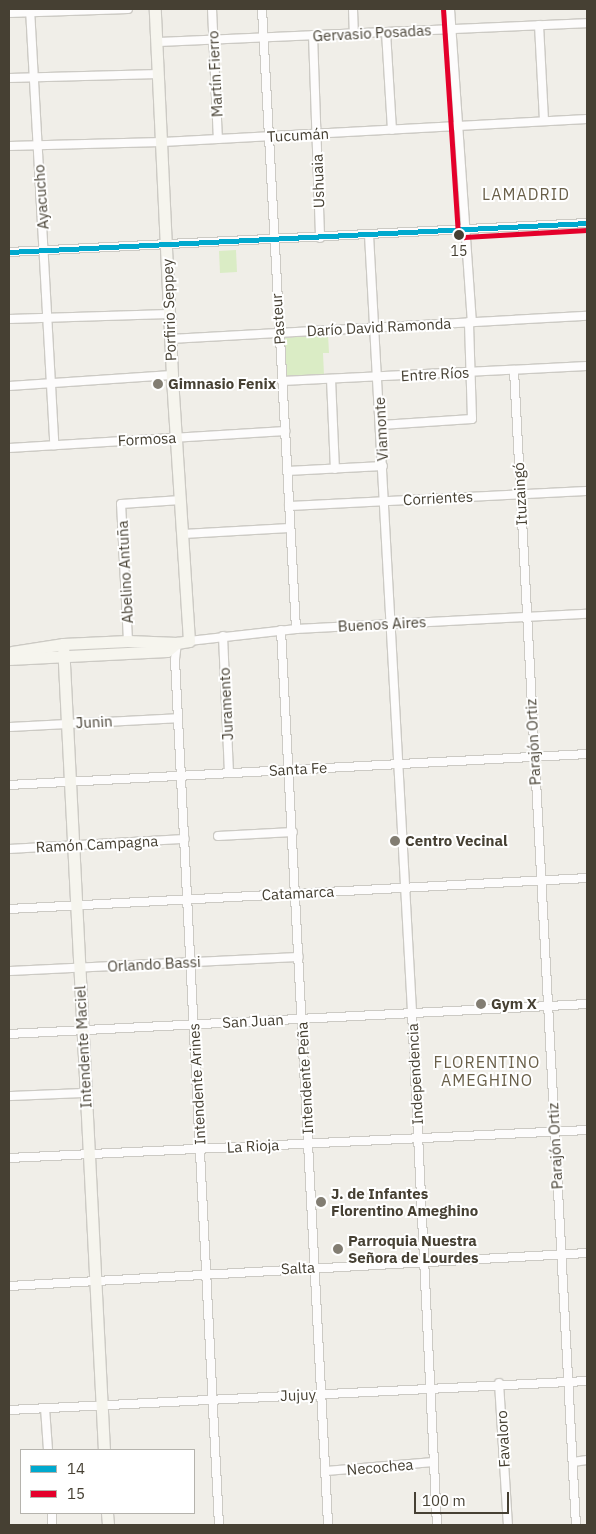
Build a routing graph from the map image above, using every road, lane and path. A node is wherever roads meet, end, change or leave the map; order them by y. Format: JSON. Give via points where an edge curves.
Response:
{"nodes":[{"id":1,"x":128,"y":9,"type":"edge"},
{"id":2,"x":155,"y":9,"type":"edge"},
{"id":3,"x":212,"y":9,"type":"edge"},
{"id":4,"x":262,"y":9,"type":"edge"},
{"id":5,"x":353,"y":9,"type":"edge"},
{"id":6,"x":450,"y":9,"type":"edge"},
{"id":7,"x":30,"y":10,"type":"edge"},
{"id":8,"x":9,"y":13,"type":"edge"},
{"id":9,"x":587,"y":23,"type":"edge"},
{"id":10,"x":539,"y":25,"type":"junction"},
{"id":11,"x":451,"y":29,"type":"junction"},
{"id":12,"x":386,"y":32,"type":"junction"},
{"id":13,"x":354,"y":34,"type":"junction"},
{"id":14,"x":313,"y":35,"type":"junction"},
{"id":15,"x":263,"y":38,"type":"junction"},
{"id":16,"x":214,"y":40,"type":"junction"},
{"id":17,"x":157,"y":42,"type":"junction"},
{"id":18,"x":159,"y":74,"type":"junction"},
{"id":19,"x":33,"y":77,"type":"junction"},
{"id":20,"x":9,"y":78,"type":"edge"},
{"id":21,"x":587,"y":120,"type":"edge"},
{"id":22,"x":544,"y":121,"type":"junction"},
{"id":23,"x":458,"y":126,"type":"junction"},
{"id":24,"x":392,"y":130,"type":"junction"},
{"id":25,"x":316,"y":134,"type":"junction"},
{"id":26,"x":267,"y":137,"type":"junction"},
{"id":27,"x":218,"y":139,"type":"junction"},
{"id":28,"x":162,"y":142,"type":"junction"},
{"id":29,"x":37,"y":145,"type":"junction"},
{"id":30,"x":9,"y":146,"type":"edge"},
{"id":31,"x":587,"y":223,"type":"edge"},
{"id":32,"x":464,"y":230,"type":"junction"},
{"id":33,"x":369,"y":235,"type":"junction"},
{"id":34,"x":320,"y":238,"type":"junction"},
{"id":35,"x":273,"y":240,"type":"junction"},
{"id":36,"x":167,"y":244,"type":"junction"},
{"id":37,"x":44,"y":251,"type":"junction"},
{"id":38,"x":9,"y":252,"type":"edge"},
{"id":39,"x":169,"y":314,"type":"junction"},
{"id":40,"x":587,"y":316,"type":"edge"},
{"id":41,"x":49,"y":318,"type":"junction"},
{"id":42,"x":9,"y":319,"type":"edge"},
{"id":43,"x":471,"y":322,"type":"junction"},
{"id":44,"x":374,"y":327,"type":"junction"},
{"id":45,"x":279,"y":332,"type":"junction"},
{"id":46,"x":170,"y":339,"type":"junction"},
{"id":47,"x":587,"y":366,"type":"edge"},
{"id":48,"x":514,"y":370,"type":"junction"},
{"id":49,"x":473,"y":372,"type":"junction"},
{"id":50,"x":172,"y":375,"type":"junction"},
{"id":51,"x":378,"y":377,"type":"junction"},
{"id":52,"x":331,"y":379,"type":"junction"},
{"id":53,"x":282,"y":381,"type":"junction"},
{"id":54,"x":52,"y":383,"type":"junction"},
{"id":55,"x":9,"y":386,"type":"edge"},
{"id":56,"x":381,"y":425,"type":"junction"},
{"id":57,"x":285,"y":431,"type":"junction"},
{"id":58,"x":177,"y":437,"type":"junction"},
{"id":59,"x":54,"y":445,"type":"junction"},
{"id":60,"x":9,"y":448,"type":"edge"},
{"id":61,"x":383,"y":466,"type":"junction"},
{"id":62,"x":335,"y":469,"type":"junction"},
{"id":63,"x":287,"y":472,"type":"junction"},
{"id":64,"x":587,"y":491,"type":"edge"},
{"id":65,"x":520,"y":494,"type":"junction"},
{"id":66,"x":181,"y":500,"type":"junction"},
{"id":67,"x":385,"y":500,"type":"junction"},
{"id":68,"x":289,"y":506,"type":"junction"},
{"id":69,"x":290,"y":528,"type":"junction"},
{"id":70,"x":183,"y":534,"type":"junction"},
{"id":71,"x":587,"y":614,"type":"edge"},
{"id":72,"x":526,"y":618,"type":"junction"},
{"id":73,"x":390,"y":624,"type":"junction"},
{"id":74,"x":296,"y":629,"type":"junction"},
{"id":75,"x":281,"y":630,"type":"junction"},
{"id":76,"x":223,"y":636,"type":"junction"},
{"id":77,"x":189,"y":640,"type":"junction"},
{"id":78,"x":128,"y":641,"type":"junction"},
{"id":79,"x":177,"y":643,"type":"junction"},
{"id":80,"x":63,"y":644,"type":"junction"},
{"id":81,"x":9,"y":653,"type":"edge"},
{"id":82,"x":63,"y":656,"type":"junction"},
{"id":83,"x":9,"y":659,"type":"edge"},
{"id":84,"x":178,"y":718,"type":"junction"},
{"id":85,"x":66,"y":724,"type":"junction"},
{"id":86,"x":9,"y":727,"type":"edge"},
{"id":87,"x":587,"y":754,"type":"edge"},
{"id":88,"x":533,"y":756,"type":"junction"},
{"id":89,"x":398,"y":764,"type":"junction"},
{"id":90,"x":289,"y":769,"type":"junction"},
{"id":91,"x":229,"y":772,"type":"junction"},
{"id":92,"x":181,"y":775,"type":"junction"},
{"id":93,"x":68,"y":782,"type":"junction"},
{"id":94,"x":9,"y":785,"type":"edge"},
{"id":95,"x":293,"y":832,"type":"junction"},
{"id":96,"x":218,"y":836,"type":"dead end"},
{"id":97,"x":185,"y":840,"type":"junction"},
{"id":98,"x":73,"y":846,"type":"junction"},
{"id":99,"x":9,"y":849,"type":"edge"},
{"id":100,"x":587,"y":878,"type":"edge"},
{"id":101,"x":542,"y":881,"type":"junction"},
{"id":102,"x":404,"y":888,"type":"junction"},
{"id":103,"x":296,"y":893,"type":"junction"},
{"id":104,"x":188,"y":899,"type":"junction"},
{"id":105,"x":75,"y":906,"type":"junction"},
{"id":106,"x":9,"y":909,"type":"edge"},
{"id":107,"x":299,"y":957,"type":"junction"},
{"id":108,"x":191,"y":962,"type":"junction"},
{"id":109,"x":78,"y":968,"type":"junction"},
{"id":110,"x":9,"y":971,"type":"edge"},
{"id":111,"x":587,"y":1004,"type":"edge"},
{"id":112,"x":548,"y":1006,"type":"junction"},
{"id":113,"x":412,"y":1012,"type":"junction"},
{"id":114,"x":302,"y":1019,"type":"junction"},
{"id":115,"x":194,"y":1024,"type":"junction"},
{"id":116,"x":81,"y":1030,"type":"junction"},
{"id":117,"x":9,"y":1034,"type":"edge"},
{"id":118,"x":86,"y":1093,"type":"junction"},
{"id":119,"x":9,"y":1096,"type":"edge"},
{"id":120,"x":587,"y":1130,"type":"edge"},
{"id":121,"x":554,"y":1131,"type":"junction"},
{"id":122,"x":418,"y":1138,"type":"junction"},
{"id":123,"x":309,"y":1143,"type":"junction"},
{"id":124,"x":200,"y":1149,"type":"junction"},
{"id":125,"x":90,"y":1154,"type":"junction"},
{"id":126,"x":9,"y":1158,"type":"edge"},
{"id":127,"x":587,"y":1253,"type":"edge"},
{"id":128,"x":562,"y":1255,"type":"junction"},
{"id":129,"x":424,"y":1262,"type":"junction"},
{"id":130,"x":315,"y":1268,"type":"junction"},
{"id":131,"x":207,"y":1273,"type":"junction"},
{"id":132,"x":96,"y":1282,"type":"junction"},
{"id":133,"x":9,"y":1286,"type":"edge"},
{"id":134,"x":587,"y":1380,"type":"edge"},
{"id":135,"x":569,"y":1381,"type":"junction"},
{"id":136,"x":499,"y":1383,"type":"junction"},
{"id":137,"x":430,"y":1386,"type":"junction"},
{"id":138,"x":322,"y":1394,"type":"junction"},
{"id":139,"x":213,"y":1398,"type":"junction"},
{"id":140,"x":101,"y":1405,"type":"junction"},
{"id":141,"x":45,"y":1408,"type":"junction"},
{"id":142,"x":9,"y":1410,"type":"edge"},
{"id":143,"x":48,"y":1449,"type":"edge"},
{"id":144,"x":104,"y":1449,"type":"edge"},
{"id":145,"x":587,"y":1460,"type":"edge"},
{"id":146,"x":434,"y":1462,"type":"junction"},
{"id":147,"x":573,"y":1462,"type":"junction"},
{"id":148,"x":326,"y":1471,"type":"junction"},
{"id":149,"x":219,"y":1525,"type":"edge"},
{"id":150,"x":328,"y":1525,"type":"edge"},
{"id":151,"x":437,"y":1525,"type":"edge"},
{"id":152,"x":508,"y":1525,"type":"edge"},
{"id":153,"x":576,"y":1525,"type":"edge"}],
"edges":[{"from":1,"to":7,"type":"street"},
{"from":2,"to":17,"type":"main road","name":"Porfirio Seppey"},
{"from":3,"to":16,"type":"street","name":"Martín Fierro"},
{"from":4,"to":15,"type":"street","name":"Pasteur"},
{"from":5,"to":13,"type":"street"},
{"from":6,"to":11,"type":"street"},
{"from":7,"to":8,"type":"street"},
{"from":7,"to":19,"type":"street","name":"Ayacucho"},
{"from":9,"to":10,"type":"street","name":"Gervasio Posadas"},
{"from":10,"to":11,"type":"street","name":"Gervasio Posadas"},
{"from":10,"to":22,"type":"street"},
{"from":11,"to":12,"type":"street","name":"Gervasio Posadas"},
{"from":11,"to":23,"type":"street"},
{"from":12,"to":13,"type":"street","name":"Gervasio Posadas"},
{"from":12,"to":24,"type":"street"},
{"from":13,"to":14,"type":"street","name":"Gervasio Posadas"},
{"from":14,"to":15,"type":"street","name":"Gervasio Posadas"},
{"from":14,"to":25,"type":"street","name":"Ushuaia"},
{"from":15,"to":16,"type":"street","name":"Gervasio Posadas"},
{"from":15,"to":26,"type":"street","name":"Pasteur"},
{"from":16,"to":17,"type":"street","name":"Gervasio Posadas"},
{"from":16,"to":27,"type":"street","name":"Martín Fierro"},
{"from":17,"to":18,"type":"main road","name":"Porfirio Seppey"},
{"from":18,"to":19,"type":"street"},
{"from":18,"to":28,"type":"main road","name":"Porfirio Seppey"},
{"from":19,"to":20,"type":"street"},
{"from":19,"to":29,"type":"street","name":"Ayacucho"},
{"from":21,"to":22,"type":"street","name":"Tucumán"},
{"from":22,"to":23,"type":"street","name":"Tucumán"},
{"from":23,"to":24,"type":"street","name":"Tucumán"},
{"from":23,"to":32,"type":"street"},
{"from":24,"to":25,"type":"street","name":"Tucumán"},
{"from":25,"to":26,"type":"street","name":"Tucumán"},
{"from":25,"to":34,"type":"street","name":"Ushuaia"},
{"from":26,"to":27,"type":"street","name":"Tucumán"},
{"from":26,"to":35,"type":"street","name":"Pasteur"},
{"from":27,"to":28,"type":"street","name":"Tucumán"},
{"from":28,"to":29,"type":"street","name":"Tucumán"},
{"from":28,"to":36,"type":"main road","name":"Porfirio Seppey"},
{"from":29,"to":30,"type":"street","name":"Tucumán"},
{"from":29,"to":37,"type":"street","name":"Ayacucho"},
{"from":31,"to":32,"type":"street"},
{"from":32,"to":33,"type":"street"},
{"from":32,"to":43,"type":"street"},
{"from":33,"to":34,"type":"street"},
{"from":33,"to":44,"type":"street","name":"Viamonte"},
{"from":34,"to":35,"type":"street"},
{"from":35,"to":36,"type":"street"},
{"from":35,"to":45,"type":"street","name":"Pasteur"},
{"from":36,"to":37,"type":"street"},
{"from":36,"to":39,"type":"main road","name":"Porfirio Seppey"},
{"from":37,"to":38,"type":"street"},
{"from":37,"to":41,"type":"street","name":"Ayacucho"},
{"from":39,"to":41,"type":"street"},
{"from":39,"to":46,"type":"main road","name":"Porfirio Seppey"},
{"from":40,"to":43,"type":"street","name":"Darío David Ramonda"},
{"from":41,"to":42,"type":"street"},
{"from":41,"to":54,"type":"street","name":"Ayacucho"},
{"from":43,"to":44,"type":"street","name":"Darío David Ramonda"},
{"from":43,"to":49,"type":"street"},
{"from":44,"to":45,"type":"street","name":"Darío David Ramonda"},
{"from":44,"to":51,"type":"street","name":"Viamonte"},
{"from":45,"to":46,"type":"street","name":"Darío David Ramonda"},
{"from":45,"to":53,"type":"street","name":"Pasteur"},
{"from":46,"to":50,"type":"main road","name":"Porfirio Seppey"},
{"from":47,"to":48,"type":"street","name":"Entre Ríos"},
{"from":48,"to":49,"type":"street","name":"Entre Ríos"},
{"from":48,"to":65,"type":"street","name":"Ituzaingó"},
{"from":49,"to":51,"type":"street","name":"Entre Ríos"},
{"from":49,"to":56,"type":"street","via":[[472,419]]},
{"from":50,"to":54,"type":"street"},
{"from":50,"to":58,"type":"main road","name":"Porfirio Seppey"},
{"from":51,"to":52,"type":"street","name":"Entre Ríos"},
{"from":51,"to":56,"type":"street","name":"Viamonte"},
{"from":52,"to":53,"type":"street","name":"Entre Ríos"},
{"from":52,"to":62,"type":"street"},
{"from":53,"to":57,"type":"street","name":"Pasteur"},
{"from":54,"to":55,"type":"street"},
{"from":54,"to":59,"type":"street","name":"Ayacucho"},
{"from":56,"to":61,"type":"street","name":"Viamonte"},
{"from":57,"to":58,"type":"street","name":"Formosa"},
{"from":57,"to":63,"type":"street","name":"Pasteur"},
{"from":58,"to":59,"type":"street","name":"Formosa"},
{"from":58,"to":66,"type":"main road","name":"Porfirio Seppey"},
{"from":59,"to":60,"type":"street","name":"Formosa"},
{"from":61,"to":62,"type":"street"},
{"from":61,"to":67,"type":"street","name":"Viamonte"},
{"from":62,"to":63,"type":"street"},
{"from":63,"to":68,"type":"street","name":"Pasteur"},
{"from":64,"to":65,"type":"street","name":"Corrientes"},
{"from":65,"to":67,"type":"street","name":"Corrientes"},
{"from":65,"to":72,"type":"street","name":"Ituzaingó"},
{"from":66,"to":70,"type":"main road","name":"Porfirio Seppey"},
{"from":66,"to":78,"type":"street","name":"Abelino Antuña","via":[[122,504]]},
{"from":67,"to":68,"type":"street","name":"Corrientes"},
{"from":67,"to":73,"type":"street","name":"Viamonte"},
{"from":68,"to":69,"type":"street","name":"Pasteur"},
{"from":69,"to":70,"type":"street"},
{"from":69,"to":74,"type":"street","name":"Pasteur"},
{"from":70,"to":77,"type":"main road","name":"Porfirio Seppey"},
{"from":71,"to":72,"type":"street","name":"Buenos Aires"},
{"from":72,"to":73,"type":"street","name":"Buenos Aires"},
{"from":72,"to":88,"type":"street","name":"Parajón Ortiz"},
{"from":73,"to":74,"type":"street","name":"Buenos Aires"},
{"from":73,"to":89,"type":"street","name":"Independencia"},
{"from":74,"to":75,"type":"street","name":"Buenos Aires"},
{"from":75,"to":76,"type":"street","name":"Buenos Aires"},
{"from":75,"to":90,"type":"street","name":"Intendente Peña"},
{"from":76,"to":77,"type":"street","name":"Buenos Aires"},
{"from":76,"to":91,"type":"street","name":"Juramento"},
{"from":77,"to":79,"type":"main road","name":"Buenos Aires"},
{"from":78,"to":79,"type":"main road","name":"Buenos Aires"},
{"from":78,"to":80,"type":"main road","name":"Buenos Aires"},
{"from":79,"to":82,"type":"main road","name":"Buenos Aires","via":[[167,651]]},
{"from":79,"to":84,"type":"street","name":"Intendente Arines"},
{"from":80,"to":81,"type":"main road","name":"Buenos Aires"},
{"from":80,"to":82,"type":"main road","name":"Intendente Maciel"},
{"from":82,"to":83,"type":"main road","name":"Buenos Aires"},
{"from":82,"to":85,"type":"main road","name":"Intendente Maciel"},
{"from":84,"to":85,"type":"street","name":"Junin"},
{"from":84,"to":92,"type":"street","name":"Intendente Arines"},
{"from":85,"to":86,"type":"street","name":"Junin"},
{"from":85,"to":93,"type":"main road","name":"Intendente Maciel"},
{"from":87,"to":88,"type":"street","name":"Santa Fe"},
{"from":88,"to":89,"type":"street","name":"Santa Fe"},
{"from":88,"to":101,"type":"street","name":"Parajón Ortiz"},
{"from":89,"to":90,"type":"street","name":"Santa Fe"},
{"from":89,"to":102,"type":"street","name":"Independencia"},
{"from":90,"to":91,"type":"street","name":"Santa Fe"},
{"from":90,"to":95,"type":"street","name":"Intendente Peña"},
{"from":91,"to":92,"type":"street","name":"Santa Fe"},
{"from":92,"to":93,"type":"street","name":"Santa Fe"},
{"from":92,"to":97,"type":"street","name":"Intendente Arines"},
{"from":93,"to":94,"type":"street","name":"Santa Fe"},
{"from":93,"to":98,"type":"main road","name":"Intendente Maciel"},
{"from":95,"to":96,"type":"street"},
{"from":95,"to":103,"type":"street","name":"Intendente Peña"},
{"from":97,"to":98,"type":"street","name":"Ramón Campagna"},
{"from":97,"to":104,"type":"street","name":"Intendente Arines"},
{"from":98,"to":99,"type":"street","name":"Ramón Campagna"},
{"from":98,"to":105,"type":"main road","name":"Intendente Maciel"},
{"from":100,"to":101,"type":"street","name":"Catamarca"},
{"from":101,"to":102,"type":"street","name":"Catamarca"},
{"from":101,"to":112,"type":"street","name":"Parajón Ortiz"},
{"from":102,"to":103,"type":"street","name":"Catamarca"},
{"from":102,"to":113,"type":"street","name":"Independencia"},
{"from":103,"to":104,"type":"street","name":"Catamarca"},
{"from":103,"to":107,"type":"street","name":"Intendente Peña"},
{"from":104,"to":105,"type":"street","name":"Catamarca"},
{"from":104,"to":108,"type":"street","name":"Intendente Arines"},
{"from":105,"to":106,"type":"street","name":"Catamarca"},
{"from":105,"to":109,"type":"main road","name":"Intendente Maciel"},
{"from":107,"to":108,"type":"street","name":"Orlando Bassi"},
{"from":107,"to":114,"type":"street","name":"Intendente Peña"},
{"from":108,"to":109,"type":"street","name":"Orlando Bassi"},
{"from":108,"to":115,"type":"street","name":"Intendente Arines"},
{"from":109,"to":110,"type":"street","name":"Orlando Bassi"},
{"from":109,"to":116,"type":"main road","name":"Intendente Maciel"},
{"from":111,"to":112,"type":"street","name":"San Juan"},
{"from":112,"to":113,"type":"street","name":"San Juan"},
{"from":112,"to":121,"type":"street","name":"Parajón Ortiz"},
{"from":113,"to":114,"type":"street","name":"San Juan"},
{"from":113,"to":122,"type":"street","name":"Independencia"},
{"from":114,"to":115,"type":"street","name":"San Juan"},
{"from":114,"to":123,"type":"street","name":"Intendente Peña"},
{"from":115,"to":116,"type":"street","name":"San Juan"},
{"from":115,"to":124,"type":"street","name":"Intendente Arines"},
{"from":116,"to":117,"type":"street","name":"San Juan"},
{"from":116,"to":118,"type":"main road","name":"Intendente Maciel"},
{"from":118,"to":119,"type":"street"},
{"from":118,"to":125,"type":"main road","name":"Intendente Maciel"},
{"from":120,"to":121,"type":"street","name":"La Rioja"},
{"from":121,"to":122,"type":"street","name":"La Rioja"},
{"from":121,"to":128,"type":"street","name":"Parajón Ortiz"},
{"from":122,"to":123,"type":"street","name":"La Rioja"},
{"from":122,"to":129,"type":"street","name":"Independencia"},
{"from":123,"to":124,"type":"street","name":"La Rioja"},
{"from":123,"to":130,"type":"street","name":"Intendente Peña"},
{"from":124,"to":125,"type":"street","name":"La Rioja"},
{"from":124,"to":131,"type":"street","name":"Intendente Arines"},
{"from":125,"to":126,"type":"street","name":"La Rioja"},
{"from":125,"to":132,"type":"main road","name":"Intendente Maciel"},
{"from":127,"to":128,"type":"street","name":"Salta"},
{"from":128,"to":129,"type":"street","name":"Salta"},
{"from":128,"to":135,"type":"street","name":"Parajón Ortiz"},
{"from":129,"to":130,"type":"street","name":"Salta"},
{"from":129,"to":137,"type":"street","name":"Independencia"},
{"from":130,"to":131,"type":"street","name":"Salta"},
{"from":130,"to":138,"type":"street","name":"Intendente Peña"},
{"from":131,"to":132,"type":"street","name":"Salta"},
{"from":131,"to":139,"type":"street","name":"Intendente Arines"},
{"from":132,"to":133,"type":"street","name":"Salta"},
{"from":132,"to":140,"type":"main road","name":"Intendente Maciel"},
{"from":134,"to":135,"type":"street","name":"Jujuy"},
{"from":135,"to":136,"type":"street","name":"Jujuy"},
{"from":135,"to":147,"type":"street","name":"Parajón Ortiz"},
{"from":136,"to":137,"type":"street","name":"Jujuy"},
{"from":136,"to":152,"type":"street","name":"Favaloro"},
{"from":137,"to":138,"type":"street","name":"Jujuy"},
{"from":137,"to":146,"type":"street","name":"Independencia"},
{"from":138,"to":139,"type":"street","name":"Jujuy"},
{"from":138,"to":148,"type":"street","name":"Intendente Peña"},
{"from":139,"to":140,"type":"street","name":"Jujuy"},
{"from":139,"to":149,"type":"street","name":"Intendente Arines"},
{"from":140,"to":141,"type":"street","name":"Jujuy"},
{"from":140,"to":144,"type":"main road","name":"Intendente Maciel"},
{"from":141,"to":142,"type":"street","name":"Jujuy"},
{"from":141,"to":143,"type":"street"},
{"from":145,"to":147,"type":"street"},
{"from":146,"to":148,"type":"street","name":"Necochea"},
{"from":146,"to":151,"type":"street","name":"Independencia"},
{"from":147,"to":153,"type":"street","name":"Parajón Ortiz"},
{"from":148,"to":150,"type":"street","name":"Intendente Peña"}]}
